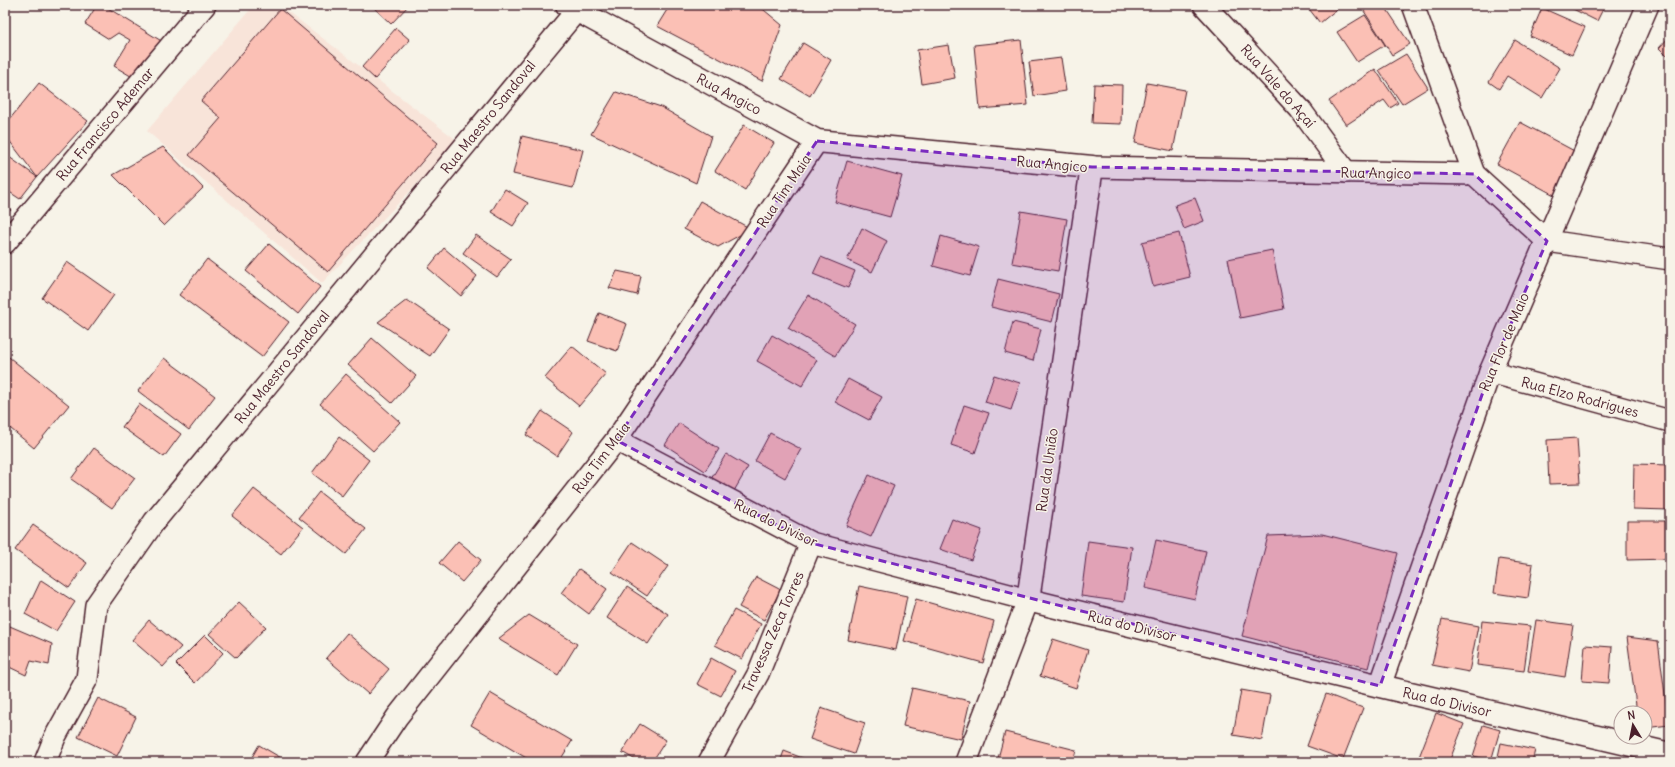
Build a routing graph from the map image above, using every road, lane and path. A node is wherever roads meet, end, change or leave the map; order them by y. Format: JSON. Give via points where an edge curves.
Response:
{"nodes":[{"id":1,"x":205,"y":5,"type":"edge"},
{"id":2,"x":1204,"y":5,"type":"edge"},
{"id":3,"x":1413,"y":5,"type":"edge"},
{"id":4,"x":1648,"y":5,"type":"edge"},
{"id":5,"x":574,"y":7,"type":"edge"},
{"id":6,"x":817,"y":141,"type":"junction"},
{"id":7,"x":1092,"y":168,"type":"junction"},
{"id":8,"x":1346,"y":172,"type":"junction"},
{"id":9,"x":1474,"y":174,"type":"junction"},
{"id":10,"x":1547,"y":240,"type":"junction"},
{"id":11,"x":5,"y":243,"type":"edge"},
{"id":12,"x":1670,"y":259,"type":"edge"},
{"id":13,"x":1490,"y":372,"type":"junction"},
{"id":14,"x":1670,"y":422,"type":"edge"},
{"id":15,"x":616,"y":440,"type":"junction"},
{"id":16,"x":811,"y":543,"type":"junction"},
{"id":17,"x":1028,"y":600,"type":"junction"},
{"id":18,"x":1380,"y":686,"type":"junction"},
{"id":19,"x":1670,"y":754,"type":"edge"},
{"id":20,"x":45,"y":762,"type":"edge"},
{"id":21,"x":367,"y":762,"type":"edge"},
{"id":22,"x":708,"y":762,"type":"edge"},
{"id":23,"x":966,"y":762,"type":"edge"}],
"edges":[{"from":1,"to":11,"type":"street","name":"Rua Francisco Ademar"},
{"from":2,"to":8,"type":"street","name":"Rua Vale do Açaí","via":[[1300,108]]},
{"from":3,"to":9,"type":"street"},
{"from":4,"to":10,"type":"street","name":"Rua Flor de Maio"},
{"from":5,"to":6,"type":"street","name":"Rua Angico"},
{"from":5,"to":20,"type":"street","name":"Rua Maestro Sandoval","via":[[154,522],[96,605],[87,679],[54,737]]},
{"from":6,"to":7,"type":"street","name":"Rua Angico"},
{"from":6,"to":15,"type":"street","name":"Rua Tim Maia"},
{"from":7,"to":8,"type":"street","name":"Rua Angico"},
{"from":7,"to":17,"type":"street","name":"Rua da União"},
{"from":8,"to":9,"type":"street","name":"Rua Angico"},
{"from":9,"to":10,"type":"street"},
{"from":10,"to":12,"type":"street"},
{"from":10,"to":13,"type":"street","name":"Rua Flor de Maio"},
{"from":13,"to":14,"type":"street","name":"Rua Elzo Rodrigues"},
{"from":13,"to":18,"type":"street","name":"Rua Flor de Maio"},
{"from":15,"to":16,"type":"street","name":"Rua do Divisor"},
{"from":15,"to":21,"type":"street","name":"Rua Tim Maia","via":[[397,717]]},
{"from":16,"to":17,"type":"street","name":"Rua do Divisor"},
{"from":16,"to":22,"type":"street","name":"Travessa Zeca Torres","via":[[758,674]]},
{"from":17,"to":18,"type":"street","name":"Rua do Divisor"},
{"from":17,"to":23,"type":"street","name":"Rua da União"},
{"from":18,"to":19,"type":"street","name":"Rua do Divisor"}]}
